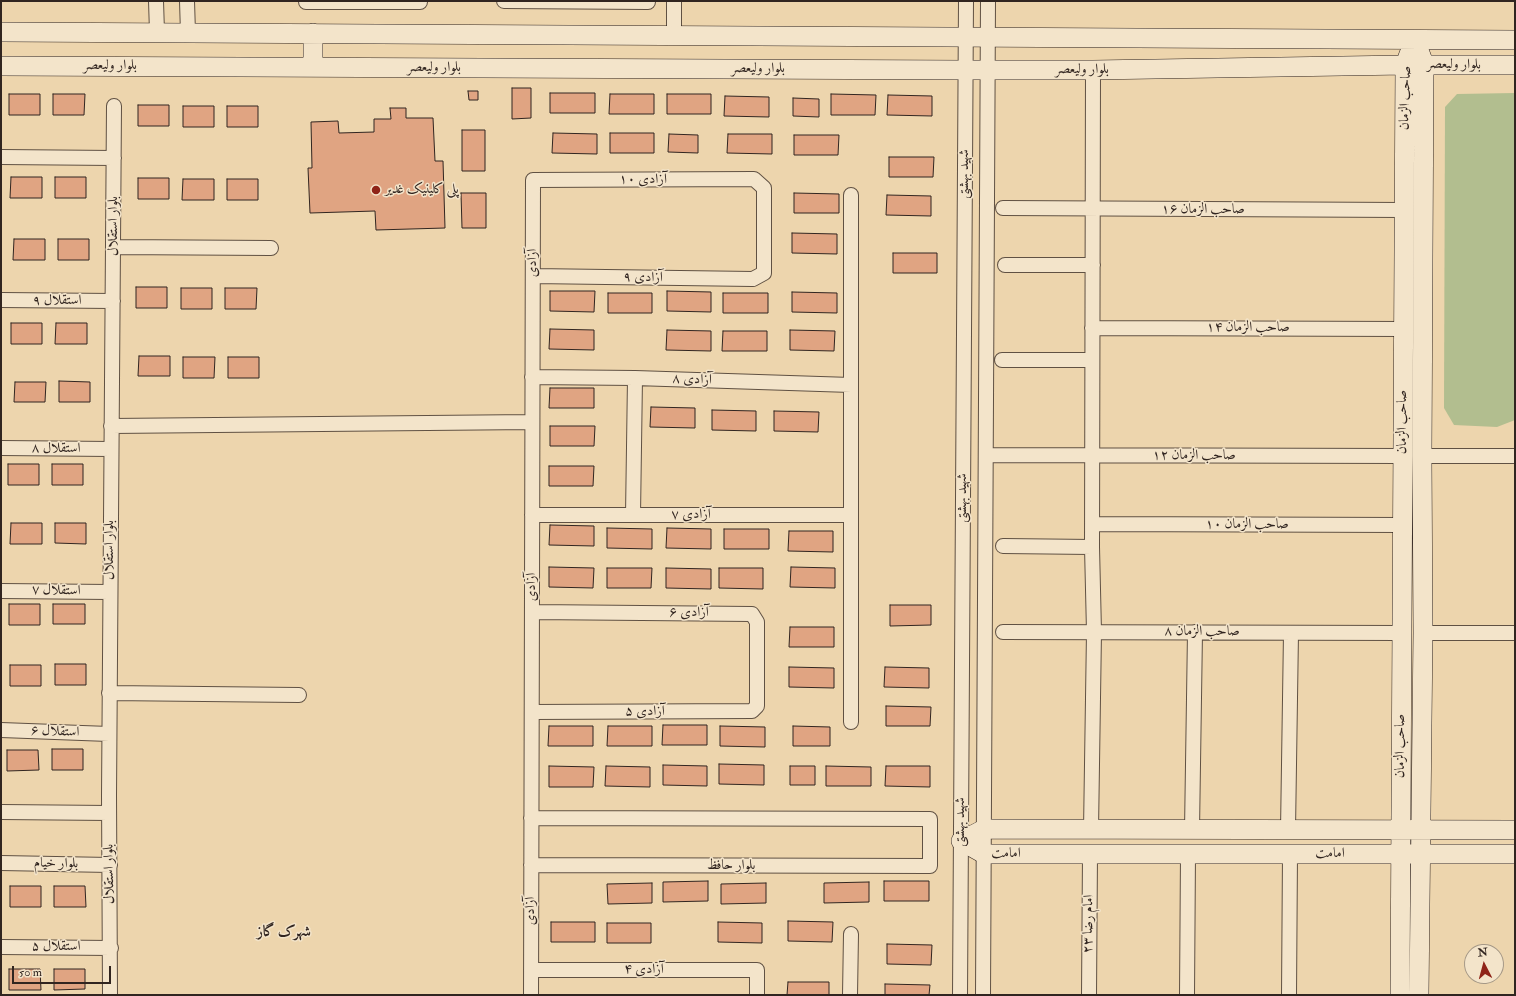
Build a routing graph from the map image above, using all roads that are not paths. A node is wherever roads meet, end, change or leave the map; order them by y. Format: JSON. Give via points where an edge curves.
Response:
{"nodes":[{"id":1,"x":156,"y":1,"type":"edge"},
{"id":2,"x":187,"y":1,"type":"edge"},
{"id":3,"x":420,"y":1,"type":"edge"},
{"id":4,"x":504,"y":1,"type":"edge"},
{"id":5,"x":674,"y":1,"type":"edge"},
{"id":6,"x":966,"y":1,"type":"edge"},
{"id":7,"x":988,"y":1,"type":"edge"},
{"id":8,"x":306,"y":2,"type":"dead end"},
{"id":9,"x":648,"y":2,"type":"edge"},
{"id":10,"x":1,"y":32,"type":"edge"},
{"id":11,"x":157,"y":32,"type":"junction"},
{"id":12,"x":188,"y":33,"type":"junction"},
{"id":13,"x":313,"y":33,"type":"junction"},
{"id":14,"x":674,"y":35,"type":"junction"},
{"id":15,"x":966,"y":37,"type":"junction"},
{"id":16,"x":988,"y":37,"type":"junction"},
{"id":17,"x":1415,"y":40,"type":"junction"},
{"id":18,"x":1515,"y":40,"type":"edge"},
{"id":19,"x":1405,"y":64,"type":"junction"},
{"id":20,"x":1424,"y":64,"type":"junction"},
{"id":21,"x":1,"y":66,"type":"edge"},
{"id":22,"x":1515,"y":66,"type":"edge"},
{"id":23,"x":313,"y":67,"type":"junction"},
{"id":24,"x":966,"y":70,"type":"junction"},
{"id":25,"x":987,"y":70,"type":"junction"},
{"id":26,"x":1094,"y":70,"type":"junction"},
{"id":27,"x":114,"y":106,"type":"dead end"},
{"id":28,"x":1,"y":156,"type":"edge"},
{"id":29,"x":114,"y":158,"type":"junction"},
{"id":30,"x":533,"y":180,"type":"joint"},
{"id":31,"x":851,"y":195,"type":"dead end"},
{"id":32,"x":1003,"y":208,"type":"dead end"},
{"id":33,"x":1093,"y":209,"type":"junction"},
{"id":34,"x":1404,"y":210,"type":"junction"},
{"id":35,"x":113,"y":247,"type":"junction"},
{"id":36,"x":271,"y":248,"type":"dead end"},
{"id":37,"x":1005,"y":265,"type":"dead end"},
{"id":38,"x":1093,"y":265,"type":"junction"},
{"id":39,"x":533,"y":276,"type":"junction"},
{"id":40,"x":753,"y":279,"type":"joint"},
{"id":41,"x":1,"y":300,"type":"edge"},
{"id":42,"x":113,"y":301,"type":"junction"},
{"id":43,"x":1092,"y":328,"type":"junction"},
{"id":44,"x":1404,"y":329,"type":"junction"},
{"id":45,"x":1002,"y":360,"type":"dead end"},
{"id":46,"x":1092,"y":360,"type":"junction"},
{"id":47,"x":532,"y":377,"type":"junction"},
{"id":48,"x":634,"y":378,"type":"junction"},
{"id":49,"x":851,"y":385,"type":"junction"},
{"id":50,"x":532,"y":422,"type":"junction"},
{"id":51,"x":111,"y":426,"type":"junction"},
{"id":52,"x":1,"y":448,"type":"edge"},
{"id":53,"x":111,"y":449,"type":"junction"},
{"id":54,"x":986,"y":455,"type":"junction"},
{"id":55,"x":1092,"y":455,"type":"junction"},
{"id":56,"x":1403,"y":456,"type":"junction"},
{"id":57,"x":1422,"y":456,"type":"junction"},
{"id":58,"x":1515,"y":456,"type":"edge"},
{"id":59,"x":532,"y":515,"type":"junction"},
{"id":60,"x":633,"y":515,"type":"junction"},
{"id":61,"x":851,"y":515,"type":"junction"},
{"id":62,"x":1092,"y":524,"type":"junction"},
{"id":63,"x":1402,"y":525,"type":"junction"},
{"id":64,"x":1003,"y":546,"type":"dead end"},
{"id":65,"x":1092,"y":546,"type":"junction"},
{"id":66,"x":1,"y":591,"type":"edge"},
{"id":67,"x":110,"y":592,"type":"junction"},
{"id":68,"x":532,"y":612,"type":"junction"},
{"id":69,"x":1003,"y":632,"type":"dead end"},
{"id":70,"x":1094,"y":632,"type":"junction"},
{"id":71,"x":1195,"y":632,"type":"junction"},
{"id":72,"x":1291,"y":633,"type":"junction"},
{"id":73,"x":1402,"y":633,"type":"junction"},
{"id":74,"x":1423,"y":633,"type":"junction"},
{"id":75,"x":1515,"y":633,"type":"edge"},
{"id":76,"x":110,"y":693,"type":"junction"},
{"id":77,"x":299,"y":695,"type":"dead end"},
{"id":78,"x":757,"y":706,"type":"joint"},
{"id":79,"x":532,"y":712,"type":"junction"},
{"id":80,"x":851,"y":722,"type":"dead end"},
{"id":81,"x":1,"y":730,"type":"edge"},
{"id":82,"x":109,"y":734,"type":"junction"},
{"id":83,"x":1,"y":812,"type":"edge"},
{"id":84,"x":109,"y":813,"type":"junction"},
{"id":85,"x":531,"y":818,"type":"junction"},
{"id":86,"x":984,"y":829,"type":"junction"},
{"id":87,"x":1091,"y":830,"type":"junction"},
{"id":88,"x":1192,"y":830,"type":"junction"},
{"id":89,"x":1288,"y":830,"type":"junction"},
{"id":90,"x":1401,"y":830,"type":"junction"},
{"id":91,"x":1420,"y":830,"type":"junction"},
{"id":92,"x":1515,"y":830,"type":"edge"},
{"id":93,"x":961,"y":841,"type":"junction"},
{"id":94,"x":984,"y":854,"type":"junction"},
{"id":95,"x":1090,"y":854,"type":"junction"},
{"id":96,"x":1188,"y":854,"type":"junction"},
{"id":97,"x":1290,"y":854,"type":"junction"},
{"id":98,"x":1401,"y":854,"type":"junction"},
{"id":99,"x":1420,"y":854,"type":"junction"},
{"id":100,"x":1515,"y":854,"type":"edge"},
{"id":101,"x":1,"y":864,"type":"edge"},
{"id":102,"x":110,"y":865,"type":"junction"},
{"id":103,"x":531,"y":865,"type":"junction"},
{"id":104,"x":851,"y":934,"type":"dead end"},
{"id":105,"x":1,"y":947,"type":"edge"},
{"id":106,"x":111,"y":948,"type":"junction"},
{"id":107,"x":531,"y":970,"type":"junction"},
{"id":108,"x":110,"y":995,"type":"edge"},
{"id":109,"x":531,"y":995,"type":"edge"},
{"id":110,"x":757,"y":995,"type":"edge"},
{"id":111,"x":850,"y":995,"type":"edge"},
{"id":112,"x":960,"y":995,"type":"edge"},
{"id":113,"x":983,"y":995,"type":"edge"},
{"id":114,"x":1089,"y":995,"type":"edge"},
{"id":115,"x":1187,"y":995,"type":"edge"},
{"id":116,"x":1289,"y":995,"type":"edge"},
{"id":117,"x":1400,"y":995,"type":"edge"},
{"id":118,"x":1419,"y":995,"type":"edge"}],
"edges":[{"from":1,"to":11,"type":"street"},
{"from":2,"to":12,"type":"street"},
{"from":3,"to":8,"type":"street"},
{"from":4,"to":9,"type":"street"},
{"from":5,"to":14,"type":"street"},
{"from":6,"to":15,"type":"street","name":"شهید بهشتی"},
{"from":7,"to":16,"type":"street","name":"شهید بهشتی"},
{"from":10,"to":11,"type":"street","name":"بلوار ولیعصر"},
{"from":11,"to":12,"type":"street","name":"بلوار ولیعصر"},
{"from":12,"to":13,"type":"street","name":"بلوار ولیعصر"},
{"from":13,"to":14,"type":"street","name":"بلوار ولیعصر"},
{"from":13,"to":23,"type":"street"},
{"from":14,"to":15,"type":"street","name":"بلوار ولیعصر"},
{"from":15,"to":16,"type":"street","name":"بلوار ولیعصر"},
{"from":15,"to":24,"type":"street","name":"شهید بهشتی"},
{"from":16,"to":17,"type":"street","name":"بلوار ولیعصر"},
{"from":16,"to":25,"type":"street","name":"شهید بهشتی"},
{"from":17,"to":18,"type":"street","name":"بلوار ولیعصر"},
{"from":17,"to":19,"type":"street","name":"صاحب الزمان"},
{"from":17,"to":20,"type":"street","name":"صاحب الزمان"},
{"from":19,"to":20,"type":"street","name":"بلوار ولیعصر"},
{"from":19,"to":26,"type":"street","name":"بلوار ولیعصر"},
{"from":19,"to":34,"type":"street","name":"صاحب الزمان"},
{"from":20,"to":22,"type":"street","name":"بلوار ولیعصر"},
{"from":20,"to":57,"type":"street","name":"صاحب الزمان"},
{"from":21,"to":23,"type":"street","name":"بلوار ولیعصر"},
{"from":23,"to":24,"type":"street","name":"بلوار ولیعصر"},
{"from":24,"to":25,"type":"street","name":"بلوار ولیعصر"},
{"from":24,"to":93,"type":"street","name":"شهید بهشتی"},
{"from":25,"to":26,"type":"street","name":"بلوار ولیعصر"},
{"from":25,"to":54,"type":"street","name":"شهید بهشتی"},
{"from":26,"to":33,"type":"street"},
{"from":27,"to":29,"type":"street","name":"بلوار استقلال"},
{"from":28,"to":29,"type":"street"},
{"from":29,"to":35,"type":"street","name":"بلوار استقلال"},
{"from":30,"to":39,"type":"street","name":"آزادی"},
{"from":30,"to":40,"type":"street","name":"آزادی ۱۰","via":[[754,179],[764,188],[764,273]]},
{"from":31,"to":49,"type":"street"},
{"from":32,"to":33,"type":"street","name":"صاحب الزمان ۱۶"},
{"from":33,"to":34,"type":"street","name":"صاحب الزمان ۱۶"},
{"from":33,"to":38,"type":"street"},
{"from":34,"to":44,"type":"street","name":"صاحب الزمان"},
{"from":35,"to":36,"type":"street"},
{"from":35,"to":42,"type":"street","name":"بلوار استقلال"},
{"from":37,"to":38,"type":"street"},
{"from":38,"to":43,"type":"street"},
{"from":39,"to":40,"type":"street","name":"آزادی ۹"},
{"from":39,"to":47,"type":"street","name":"آزادی"},
{"from":41,"to":42,"type":"street","name":"استقلال ۹"},
{"from":42,"to":51,"type":"street","name":"بلوار استقلال"},
{"from":43,"to":44,"type":"street","name":"صاحب الزمان ۱۴"},
{"from":43,"to":46,"type":"street"},
{"from":44,"to":56,"type":"street","name":"صاحب الزمان"},
{"from":45,"to":46,"type":"street"},
{"from":46,"to":55,"type":"street"},
{"from":47,"to":48,"type":"street","name":"آزادی ۸"},
{"from":47,"to":50,"type":"street","name":"آزادی"},
{"from":48,"to":49,"type":"street","name":"آزادی ۸"},
{"from":48,"to":60,"type":"street"},
{"from":49,"to":61,"type":"street"},
{"from":50,"to":51,"type":"street"},
{"from":50,"to":59,"type":"street","name":"آزادی"},
{"from":51,"to":53,"type":"street","name":"بلوار استقلال"},
{"from":52,"to":53,"type":"street","name":"استقلال ۸"},
{"from":53,"to":67,"type":"street","name":"بلوار استقلال"},
{"from":54,"to":55,"type":"street","name":"صاحب الزمان ۱۲"},
{"from":54,"to":86,"type":"street","name":"شهید بهشتی"},
{"from":55,"to":56,"type":"street","name":"صاحب الزمان ۱۲"},
{"from":55,"to":62,"type":"street"},
{"from":56,"to":57,"type":"street"},
{"from":56,"to":63,"type":"street","name":"صاحب الزمان"},
{"from":57,"to":58,"type":"street"},
{"from":57,"to":74,"type":"street","name":"صاحب الزمان"},
{"from":59,"to":60,"type":"street","name":"آزادی ۷"},
{"from":59,"to":68,"type":"street","name":"آزادی"},
{"from":60,"to":61,"type":"street","name":"آزادی ۷"},
{"from":61,"to":80,"type":"street"},
{"from":62,"to":63,"type":"street","name":"صاحب الزمان ۱۰"},
{"from":62,"to":65,"type":"street"},
{"from":63,"to":73,"type":"street","name":"صاحب الزمان"},
{"from":64,"to":65,"type":"street"},
{"from":65,"to":70,"type":"street"},
{"from":66,"to":67,"type":"street","name":"استقلال ۷"},
{"from":67,"to":76,"type":"street","name":"بلوار استقلال"},
{"from":68,"to":78,"type":"street","name":"آزادی ۶","via":[[752,614],[757,622]]},
{"from":68,"to":79,"type":"street","name":"آزادی"},
{"from":69,"to":70,"type":"street","name":"صاحب الزمان ۸"},
{"from":70,"to":71,"type":"street","name":"صاحب الزمان ۸"},
{"from":70,"to":87,"type":"street"},
{"from":71,"to":72,"type":"street","name":"صاحب الزمان ۸"},
{"from":71,"to":88,"type":"street"},
{"from":72,"to":73,"type":"street","name":"صاحب الزمان ۸"},
{"from":72,"to":89,"type":"street"},
{"from":73,"to":74,"type":"street"},
{"from":73,"to":90,"type":"street","name":"صاحب الزمان"},
{"from":74,"to":75,"type":"street"},
{"from":74,"to":91,"type":"street","name":"صاحب الزمان"},
{"from":76,"to":77,"type":"street"},
{"from":76,"to":82,"type":"street","name":"بلوار استقلال"},
{"from":78,"to":79,"type":"street","name":"آزادی ۵","via":[[752,711]]},
{"from":79,"to":85,"type":"street","name":"آزادی"},
{"from":81,"to":82,"type":"street","name":"استقلال ۶"},
{"from":82,"to":84,"type":"street","name":"بلوار استقلال"},
{"from":83,"to":84,"type":"street"},
{"from":84,"to":102,"type":"street","name":"بلوار استقلال"},
{"from":85,"to":103,"type":"street","name":"آزادی"},
{"from":85,"to":103,"type":"street","name":"بلوار حافظ","via":[[930,819],[930,866]]},
{"from":86,"to":87,"type":"street","name":"امامت"},
{"from":86,"to":93,"type":"street","name":"امامت"},
{"from":86,"to":94,"type":"street","name":"شهید بهشتی"},
{"from":87,"to":88,"type":"street","name":"امامت"},
{"from":88,"to":89,"type":"street","name":"امامت"},
{"from":89,"to":90,"type":"street","name":"امامت"},
{"from":90,"to":91,"type":"street","name":"امامت"},
{"from":90,"to":98,"type":"street","name":"صاحب الزمان"},
{"from":91,"to":92,"type":"street","name":"امامت"},
{"from":91,"to":99,"type":"street","name":"صاحب الزمان"},
{"from":93,"to":94,"type":"street","name":"امامت"},
{"from":93,"to":112,"type":"street","name":"شهید بهشتی"},
{"from":94,"to":95,"type":"street","name":"امامت"},
{"from":94,"to":113,"type":"street","name":"شهید بهشتی"},
{"from":95,"to":96,"type":"street","name":"امامت"},
{"from":95,"to":114,"type":"street","name":"امام رضا ۲۳"},
{"from":96,"to":97,"type":"street","name":"امامت"},
{"from":96,"to":115,"type":"street"},
{"from":97,"to":98,"type":"street","name":"امامت"},
{"from":97,"to":116,"type":"street"},
{"from":98,"to":99,"type":"street","name":"امامت"},
{"from":98,"to":117,"type":"street","name":"صاحب الزمان"},
{"from":99,"to":100,"type":"street","name":"امامت"},
{"from":99,"to":118,"type":"street","name":"صاحب الزمان"},
{"from":101,"to":102,"type":"street","name":"بلوار خیام"},
{"from":102,"to":106,"type":"street","name":"بلوار استقلال"},
{"from":103,"to":107,"type":"street","name":"آزادی"},
{"from":104,"to":111,"type":"street"},
{"from":105,"to":106,"type":"street","name":"استقلال ۵"},
{"from":106,"to":108,"type":"street","name":"بلوار استقلال"},
{"from":107,"to":109,"type":"street","name":"آزادی"},
{"from":107,"to":110,"type":"street","name":"آزادی ۴","via":[[757,970]]}]}
